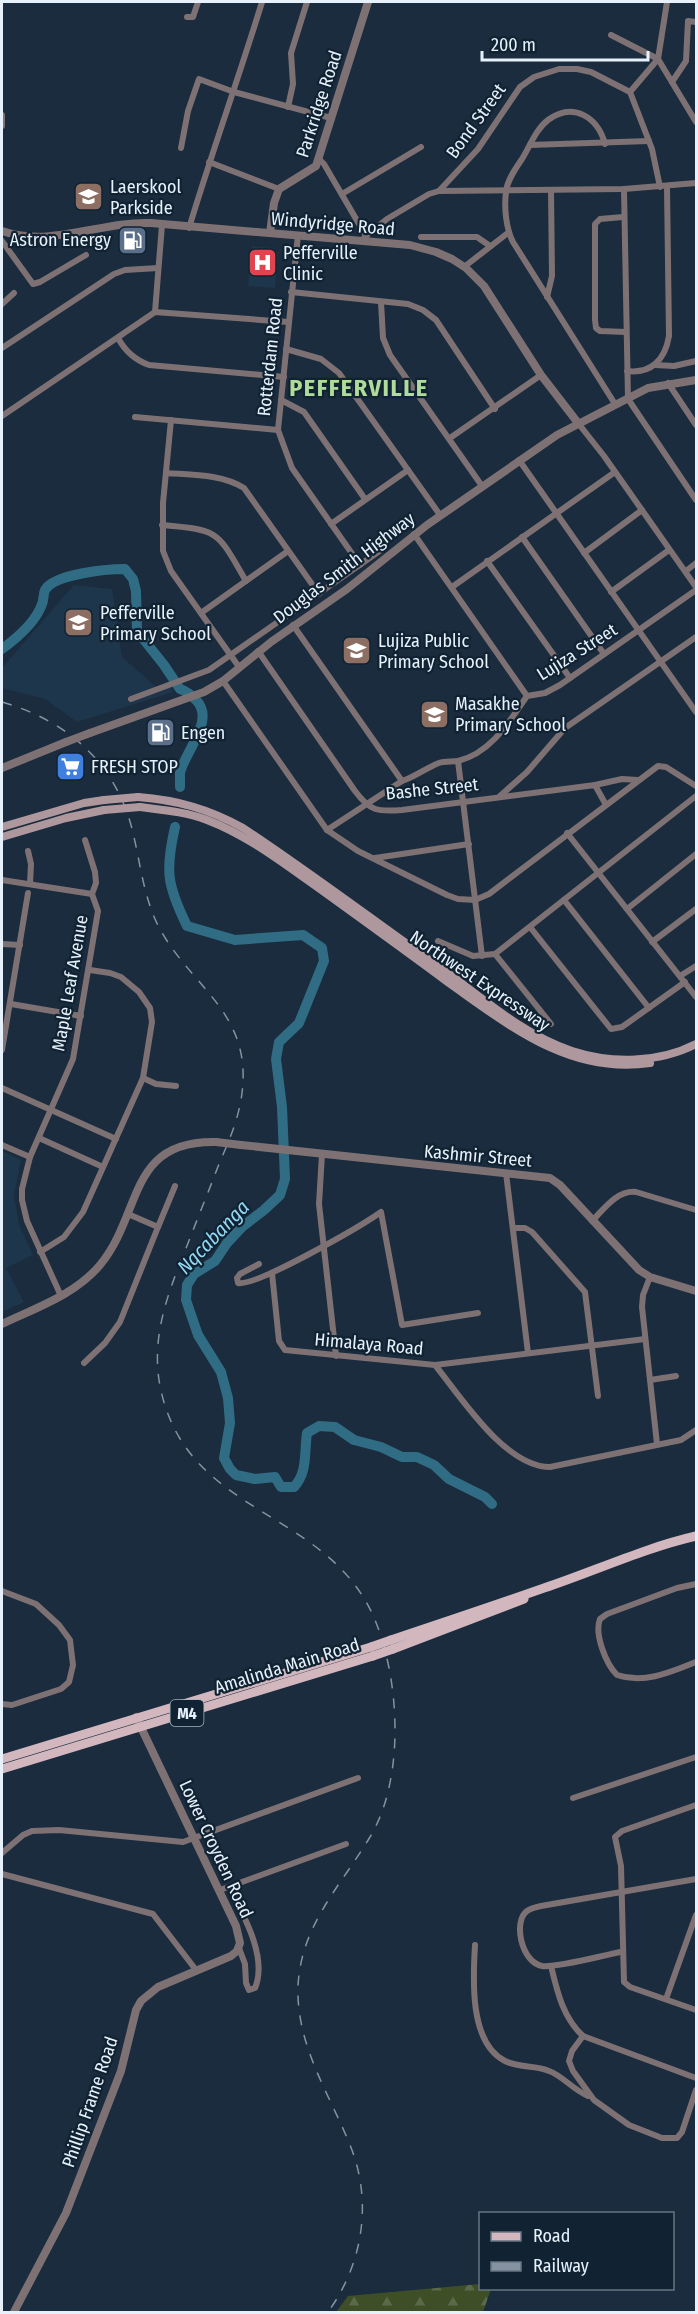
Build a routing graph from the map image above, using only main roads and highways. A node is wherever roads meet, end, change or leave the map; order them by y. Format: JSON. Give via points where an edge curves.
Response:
{"nodes":[{"id":1,"x":2,"y":827,"type":"edge"},
{"id":2,"x":2,"y":837,"type":"edge"},
{"id":3,"x":270,"y":850,"type":"junction"},
{"id":4,"x":696,"y":1044,"type":"edge"},
{"id":5,"x":696,"y":1050,"type":"edge"},
{"id":6,"x":696,"y":1536,"type":"edge"},
{"id":7,"x":372,"y":1652,"type":"junction"},
{"id":8,"x":2,"y":1759,"type":"edge"},
{"id":9,"x":2,"y":1769,"type":"edge"}],
"edges":[{"from":1,"to":3,"type":"main road","bridge":true,"via":[[104,800],[138,796],[198,807],[229,820]]},
{"from":2,"to":3,"type":"main road","bridge":true,"via":[[66,818],[140,807],[206,819]]},
{"from":3,"to":4,"type":"main road","name":"Northwest Expressway","via":[[509,1018],[557,1045],[591,1056],[639,1059]]},
{"from":3,"to":5,"type":"main road","name":"Northwest Expressway","via":[[501,1020],[556,1052],[614,1065],[662,1062]]},
{"from":6,"to":7,"type":"main road","name":"Amalinda Main Road","number":"M4","bridge":true,"via":[[542,1589],[502,1609]]},
{"from":7,"to":8,"type":"main road","name":"Amalinda Main Road","number":"M4","via":[[136,1717]]},
{"from":7,"to":9,"type":"main road","name":"Amalinda Main Road","number":"M4"}]}
